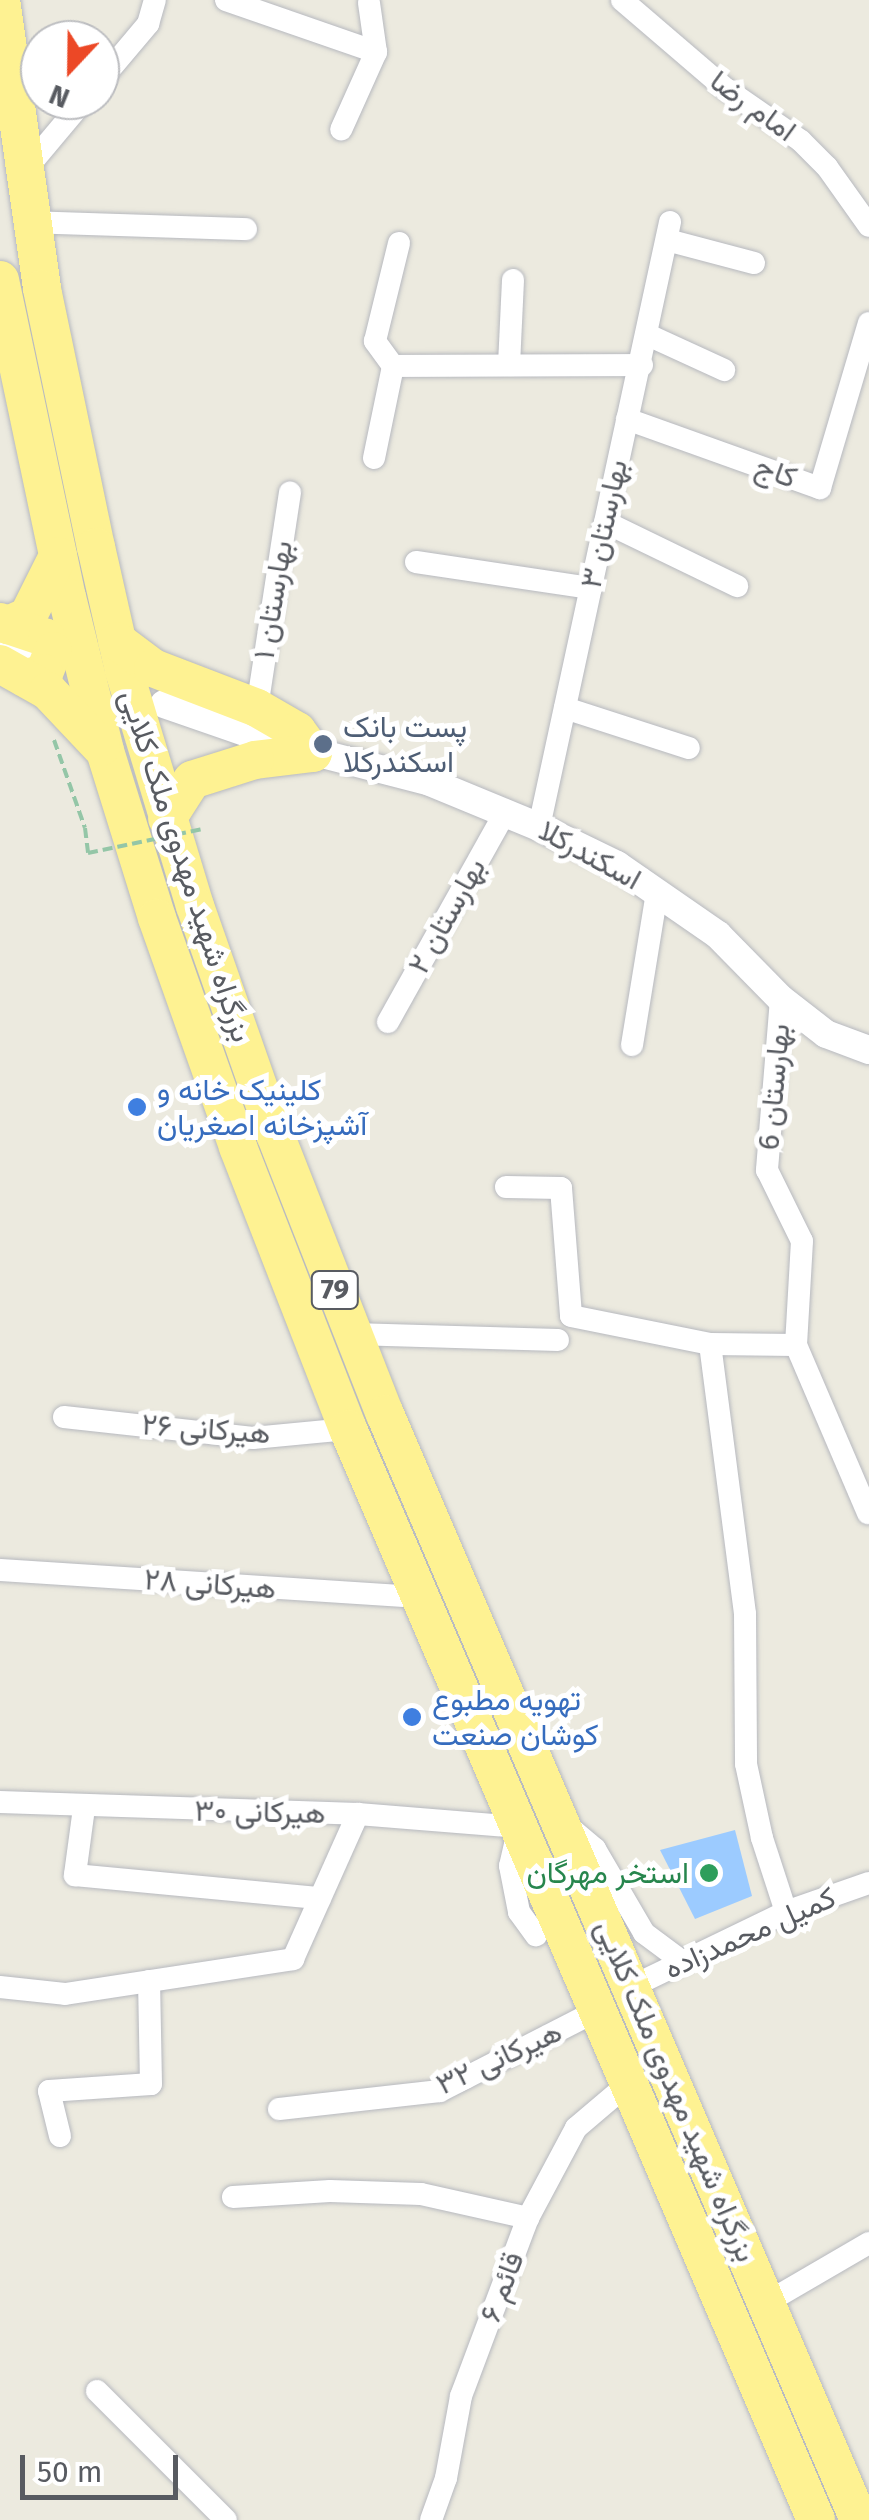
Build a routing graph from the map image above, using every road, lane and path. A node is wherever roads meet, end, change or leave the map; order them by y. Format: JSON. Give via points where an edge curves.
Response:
{"nodes":[{"id":1,"x":1,"y":0,"type":"edge"},
{"id":2,"x":155,"y":0,"type":"edge"},
{"id":3,"x":226,"y":0,"type":"edge"},
{"id":4,"x":622,"y":0,"type":"edge"},
{"id":5,"x":369,"y":2,"type":"dead end"},
{"id":6,"x":376,"y":52,"type":"junction"},
{"id":7,"x":120,"y":57,"type":"edge"},
{"id":8,"x":67,"y":120,"type":"edge"},
{"id":9,"x":341,"y":130,"type":"dead end"},
{"id":10,"x":22,"y":174,"type":"junction"},
{"id":11,"x":30,"y":222,"type":"junction"},
{"id":12,"x":869,"y":226,"type":"edge"},
{"id":13,"x":246,"y":229,"type":"dead end"},
{"id":14,"x":398,"y":243,"type":"dead end"},
{"id":15,"x":754,"y":263,"type":"dead end"},
{"id":16,"x":0,"y":280,"type":"edge"},
{"id":17,"x":513,"y":280,"type":"dead end"},
{"id":18,"x":869,"y":323,"type":"edge"},
{"id":19,"x":648,"y":335,"type":"junction"},
{"id":20,"x":642,"y":365,"type":"junction"},
{"id":21,"x":394,"y":366,"type":"junction"},
{"id":22,"x":509,"y":366,"type":"junction"},
{"id":23,"x":724,"y":370,"type":"dead end"},
{"id":24,"x":627,"y":419,"type":"junction"},
{"id":25,"x":374,"y":458,"type":"dead end"},
{"id":26,"x":290,"y":493,"type":"dead end"},
{"id":27,"x":605,"y":522,"type":"junction"},
{"id":28,"x":58,"y":556,"type":"junction"},
{"id":29,"x":416,"y":562,"type":"dead end"},
{"id":30,"x":736,"y":586,"type":"dead end"},
{"id":31,"x":590,"y":588,"type":"junction"},
{"id":32,"x":3,"y":630,"type":"edge"},
{"id":33,"x":118,"y":641,"type":"junction"},
{"id":34,"x":27,"y":672,"type":"edge"},
{"id":35,"x":164,"y":704,"type":"dead end"},
{"id":36,"x":564,"y":708,"type":"junction"},
{"id":37,"x":262,"y":724,"type":"junction"},
{"id":38,"x":688,"y":748,"type":"dead end"},
{"id":39,"x":105,"y":751,"type":"junction"},
{"id":40,"x":313,"y":753,"type":"junction"},
{"id":41,"x":506,"y":811,"type":"junction"},
{"id":42,"x":167,"y":819,"type":"junction"},
{"id":43,"x":539,"y":827,"type":"junction"},
{"id":44,"x":203,"y":829,"type":"dead end"},
{"id":45,"x":657,"y":892,"type":"junction"},
{"id":46,"x":781,"y":999,"type":"junction"},
{"id":47,"x":388,"y":1022,"type":"dead end"},
{"id":48,"x":632,"y":1045,"type":"dead end"},
{"id":49,"x":869,"y":1050,"type":"edge"},
{"id":50,"x":506,"y":1188,"type":"dead end"},
{"id":51,"x":353,"y":1334,"type":"junction"},
{"id":52,"x":558,"y":1340,"type":"dead end"},
{"id":53,"x":710,"y":1344,"type":"junction"},
{"id":54,"x":796,"y":1345,"type":"junction"},
{"id":55,"x":64,"y":1417,"type":"dead end"},
{"id":56,"x":348,"y":1429,"type":"junction"},
{"id":57,"x":868,"y":1512,"type":"edge"},
{"id":58,"x":0,"y":1570,"type":"edge"},
{"id":59,"x":420,"y":1597,"type":"junction"},
{"id":60,"x":0,"y":1802,"type":"edge"},
{"id":61,"x":84,"y":1808,"type":"junction"},
{"id":62,"x":358,"y":1814,"type":"junction"},
{"id":63,"x":556,"y":1814,"type":"junction"},
{"id":64,"x":519,"y":1827,"type":"junction"},
{"id":65,"x":869,"y":1882,"type":"edge"},
{"id":66,"x":320,"y":1898,"type":"junction"},
{"id":67,"x":786,"y":1912,"type":"junction"},
{"id":68,"x":536,"y":1934,"type":"dead end"},
{"id":69,"x":683,"y":1962,"type":"junction"},
{"id":70,"x":149,"y":1982,"type":"junction"},
{"id":71,"x":633,"y":1986,"type":"junction"},
{"id":72,"x":0,"y":1987,"type":"edge"},
{"id":73,"x":598,"y":2010,"type":"junction"},
{"id":74,"x":629,"y":2083,"type":"junction"},
{"id":75,"x":279,"y":2108,"type":"dead end"},
{"id":76,"x":60,"y":2136,"type":"dead end"},
{"id":77,"x":233,"y":2197,"type":"dead end"},
{"id":78,"x":528,"y":2218,"type":"junction"},
{"id":79,"x":869,"y":2244,"type":"edge"},
{"id":80,"x":766,"y":2303,"type":"junction"},
{"id":81,"x":98,"y":2391,"type":"dead end"},
{"id":82,"x":226,"y":2520,"type":"edge"},
{"id":83,"x":430,"y":2520,"type":"edge"},
{"id":84,"x":816,"y":2520,"type":"edge"},
{"id":85,"x":859,"y":2520,"type":"edge"}],
"edges":[{"from":1,"to":10,"type":"highway","name":"بزرگراه شهید مهدوی ملک کلایی","number":"79"},
{"from":2,"to":7,"type":"street","via":[[148,24]]},
{"from":3,"to":6,"type":"street"},
{"from":4,"to":12,"type":"street","name":"امام رضا","via":[[726,90],[801,141]]},
{"from":5,"to":6,"type":"street"},
{"from":6,"to":9,"type":"street"},
{"from":8,"to":10,"type":"street"},
{"from":10,"to":11,"type":"highway","name":"بزرگراه شهید مهدوی ملک کلایی","number":"79"},
{"from":11,"to":13,"type":"street"},
{"from":11,"to":33,"type":"highway","name":"بزرگراه شهید مهدوی ملک کلایی","number":"79"},
{"from":14,"to":21,"type":"street","via":[[375,341]]},
{"from":15,"to":19,"type":"street","name":"بهارستان ۳","via":[[668,231]]},
{"from":16,"to":28,"type":"highway","name":"بزرگراه شهید مهدوی ملک کلایی","number":"79"},
{"from":17,"to":22,"type":"street"},
{"from":18,"to":24,"type":"street","name":"کاج","via":[[820,488]]},
{"from":19,"to":20,"type":"street","name":"بهارستان ۳"},
{"from":19,"to":23,"type":"street"},
{"from":20,"to":22,"type":"street"},
{"from":20,"to":24,"type":"street","name":"بهارستان ۳"},
{"from":21,"to":22,"type":"street"},
{"from":21,"to":25,"type":"street"},
{"from":24,"to":27,"type":"street","name":"بهارستان ۳"},
{"from":26,"to":37,"type":"street","name":"بهارستان ۱"},
{"from":27,"to":30,"type":"street"},
{"from":27,"to":31,"type":"street","name":"بهارستان ۳"},
{"from":28,"to":32,"type":"highway","via":[[28,616]]},
{"from":28,"to":39,"type":"highway","name":"بزرگراه شهید مهدوی ملک کلایی","number":"79"},
{"from":29,"to":31,"type":"street"},
{"from":31,"to":36,"type":"street","name":"بهارستان ۳"},
{"from":32,"to":34,"type":"highway","via":[[47,638],[53,651],[44,672]]},
{"from":33,"to":37,"type":"highway","via":[[153,668]]},
{"from":33,"to":42,"type":"highway","name":"بزرگراه شهید مهدوی ملک کلایی","number":"79"},
{"from":34,"to":39,"type":"highway"},
{"from":34,"to":44,"type":"path","bridge":true,"via":[[85,828],[88,853]]},
{"from":35,"to":37,"type":"street"},
{"from":36,"to":38,"type":"street"},
{"from":36,"to":43,"type":"street","name":"بهارستان ۳"},
{"from":37,"to":40,"type":"highway","via":[[297,730]]},
{"from":39,"to":56,"type":"highway","name":"بزرگراه شهید مهدوی ملک کلایی","number":"79","via":[[202,1046]]},
{"from":40,"to":41,"type":"street","name":"اسکندرکلا","via":[[430,782]]},
{"from":40,"to":42,"type":"highway","via":[[254,760],[192,780]]},
{"from":41,"to":43,"type":"street","name":"اسکندرکلا"},
{"from":41,"to":47,"type":"street","name":"بهارستان ۲"},
{"from":42,"to":51,"type":"highway","name":"بزرگراه شهید مهدوی ملک کلایی","number":"79"},
{"from":43,"to":45,"type":"street","name":"اسکندرکلا"},
{"from":45,"to":46,"type":"street","name":"اسکندرکلا","via":[[718,935]]},
{"from":45,"to":48,"type":"street"},
{"from":46,"to":49,"type":"street","name":"اسکندرکلا","via":[[826,1034]]},
{"from":46,"to":54,"type":"street","name":"بهارستان 6","via":[[767,1170],[802,1240]]},
{"from":50,"to":53,"type":"street","via":[[561,1188],[570,1316]]},
{"from":51,"to":52,"type":"street"},
{"from":51,"to":63,"type":"highway","name":"بزرگراه شهید مهدوی ملک کلایی","number":"79"},
{"from":53,"to":54,"type":"street"},
{"from":53,"to":67,"type":"street","via":[[744,1614],[746,1764]]},
{"from":54,"to":57,"type":"street","name":"بهارستان 6"},
{"from":55,"to":56,"type":"street","name":"هیرکانی ۲۶","via":[[253,1438]]},
{"from":56,"to":59,"type":"highway","name":"بزرگراه شهید مهدوی ملک کلایی","number":"79"},
{"from":58,"to":59,"type":"street","name":"هیرکانی ۲۸"},
{"from":59,"to":64,"type":"highway","name":"بزرگراه شهید مهدوی ملک کلایی","number":"79"},
{"from":60,"to":61,"type":"street","name":"هیرکانی ۳۰"},
{"from":61,"to":62,"type":"street","name":"هیرکانی ۳۰"},
{"from":61,"to":66,"type":"street","via":[[76,1875]]},
{"from":62,"to":64,"type":"street","name":"هیرکانی ۳۰"},
{"from":62,"to":66,"type":"street"},
{"from":63,"to":69,"type":"street","via":[[595,1849],[644,1933]]},
{"from":63,"to":71,"type":"highway","name":"بزرگراه شهید مهدوی ملک کلایی","number":"79"},
{"from":64,"to":68,"type":"street","via":[[510,1866],[520,1912]]},
{"from":64,"to":73,"type":"highway","name":"بزرگراه شهید مهدوی ملک کلایی","number":"79"},
{"from":65,"to":67,"type":"street","name":"کمیل محمدزاده"},
{"from":66,"to":70,"type":"street","via":[[292,1959]]},
{"from":67,"to":69,"type":"street","name":"کمیل محمدزاده"},
{"from":69,"to":71,"type":"street","name":"کمیل محمدزاده"},
{"from":70,"to":72,"type":"street","via":[[64,1994]]},
{"from":70,"to":76,"type":"street","via":[[151,2084],[49,2091]]},
{"from":71,"to":80,"type":"highway","name":"بزرگراه شهید مهدوی ملک کلایی","number":"79"},
{"from":73,"to":74,"type":"highway","name":"بزرگراه شهید مهدوی ملک کلایی","number":"79"},
{"from":73,"to":75,"type":"street","name":"هیرکانی ۳۲","via":[[440,2092]]},
{"from":74,"to":78,"type":"street","name":"قائم ۶","via":[[576,2128]]},
{"from":74,"to":84,"type":"highway","name":"بزرگراه شهید مهدوی ملک کلایی","number":"79"},
{"from":77,"to":78,"type":"street","via":[[422,2194]]},
{"from":78,"to":83,"type":"street","name":"قائم ۶","via":[[461,2396],[446,2478]]},
{"from":79,"to":80,"type":"street"},
{"from":80,"to":85,"type":"highway","name":"بزرگراه شهید مهدوی ملک کلایی","number":"79"},
{"from":81,"to":82,"type":"street"}]}
